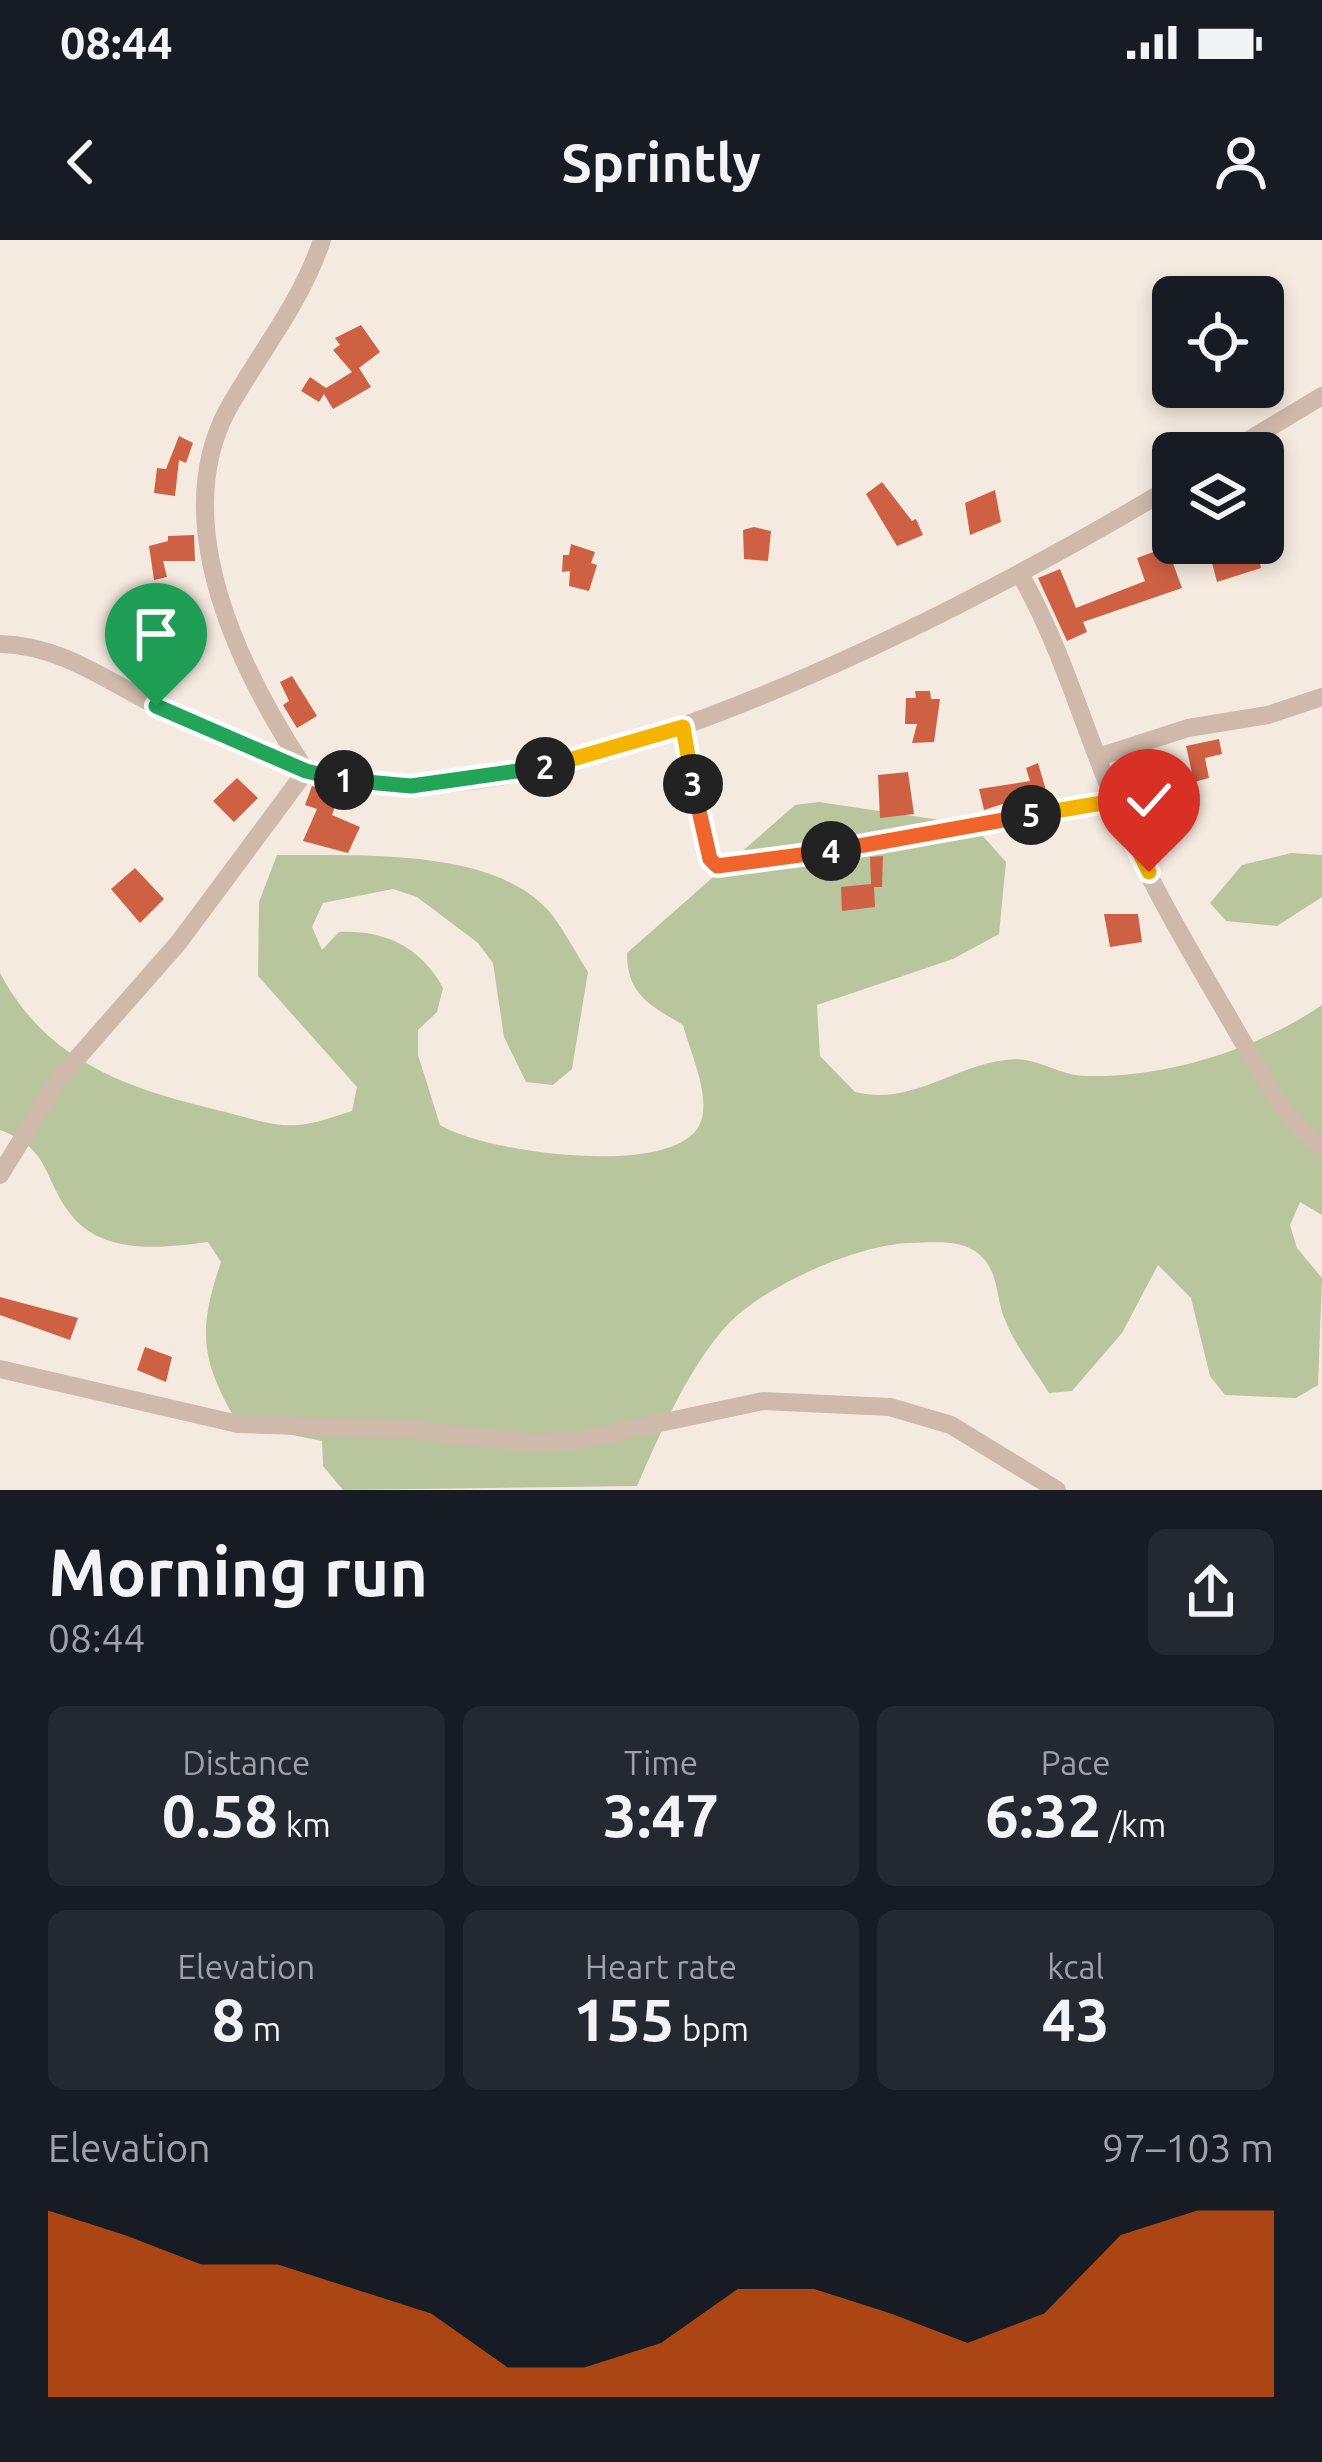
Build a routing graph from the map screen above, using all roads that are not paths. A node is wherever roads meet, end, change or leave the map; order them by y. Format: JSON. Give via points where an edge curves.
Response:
{"nodes":[{"id":1,"x":322,"y":240,"type":"edge"},
{"id":2,"x":1322,"y":396,"type":"edge"},
{"id":3,"x":1263,"y":432,"type":"edge"},
{"id":4,"x":1152,"y":498,"type":"edge"},
{"id":5,"x":1020,"y":574,"type":"junction"},
{"id":6,"x":0,"y":644,"type":"edge"},
{"id":7,"x":1322,"y":698,"type":"edge"},
{"id":8,"x":683,"y":727,"type":"junction"},
{"id":9,"x":1098,"y":757,"type":"junction"},
{"id":10,"x":306,"y":771,"type":"junction"},
{"id":11,"x":1114,"y":801,"type":"junction"},
{"id":12,"x":1322,"y":1146,"type":"edge"},
{"id":13,"x":0,"y":1175,"type":"edge"},
{"id":14,"x":0,"y":1369,"type":"edge"},
{"id":15,"x":1057,"y":1490,"type":"edge"}],
"edges":[{"from":1,"to":10,"type":"street","via":[[310,275],[221,426],[209,457],[206,527],[229,623],[268,712]]},
{"from":2,"to":3,"type":"street"},
{"from":4,"to":5,"type":"street"},
{"from":5,"to":8,"type":"street"},
{"from":5,"to":9,"type":"street"},
{"from":6,"to":10,"type":"street","via":[[60,654]]},
{"from":7,"to":9,"type":"street"},
{"from":8,"to":10,"type":"street","via":[[506,775],[411,786]]},
{"from":8,"to":11,"type":"street","via":[[710,859],[727,868]]},
{"from":9,"to":11,"type":"street"},
{"from":10,"to":13,"type":"street","via":[[179,942],[58,1080]]},
{"from":11,"to":12,"type":"street","via":[[1267,1082]]},
{"from":14,"to":15,"type":"street","via":[[238,1424],[526,1443],[576,1441],[763,1401],[890,1407],[951,1425]]}]}
